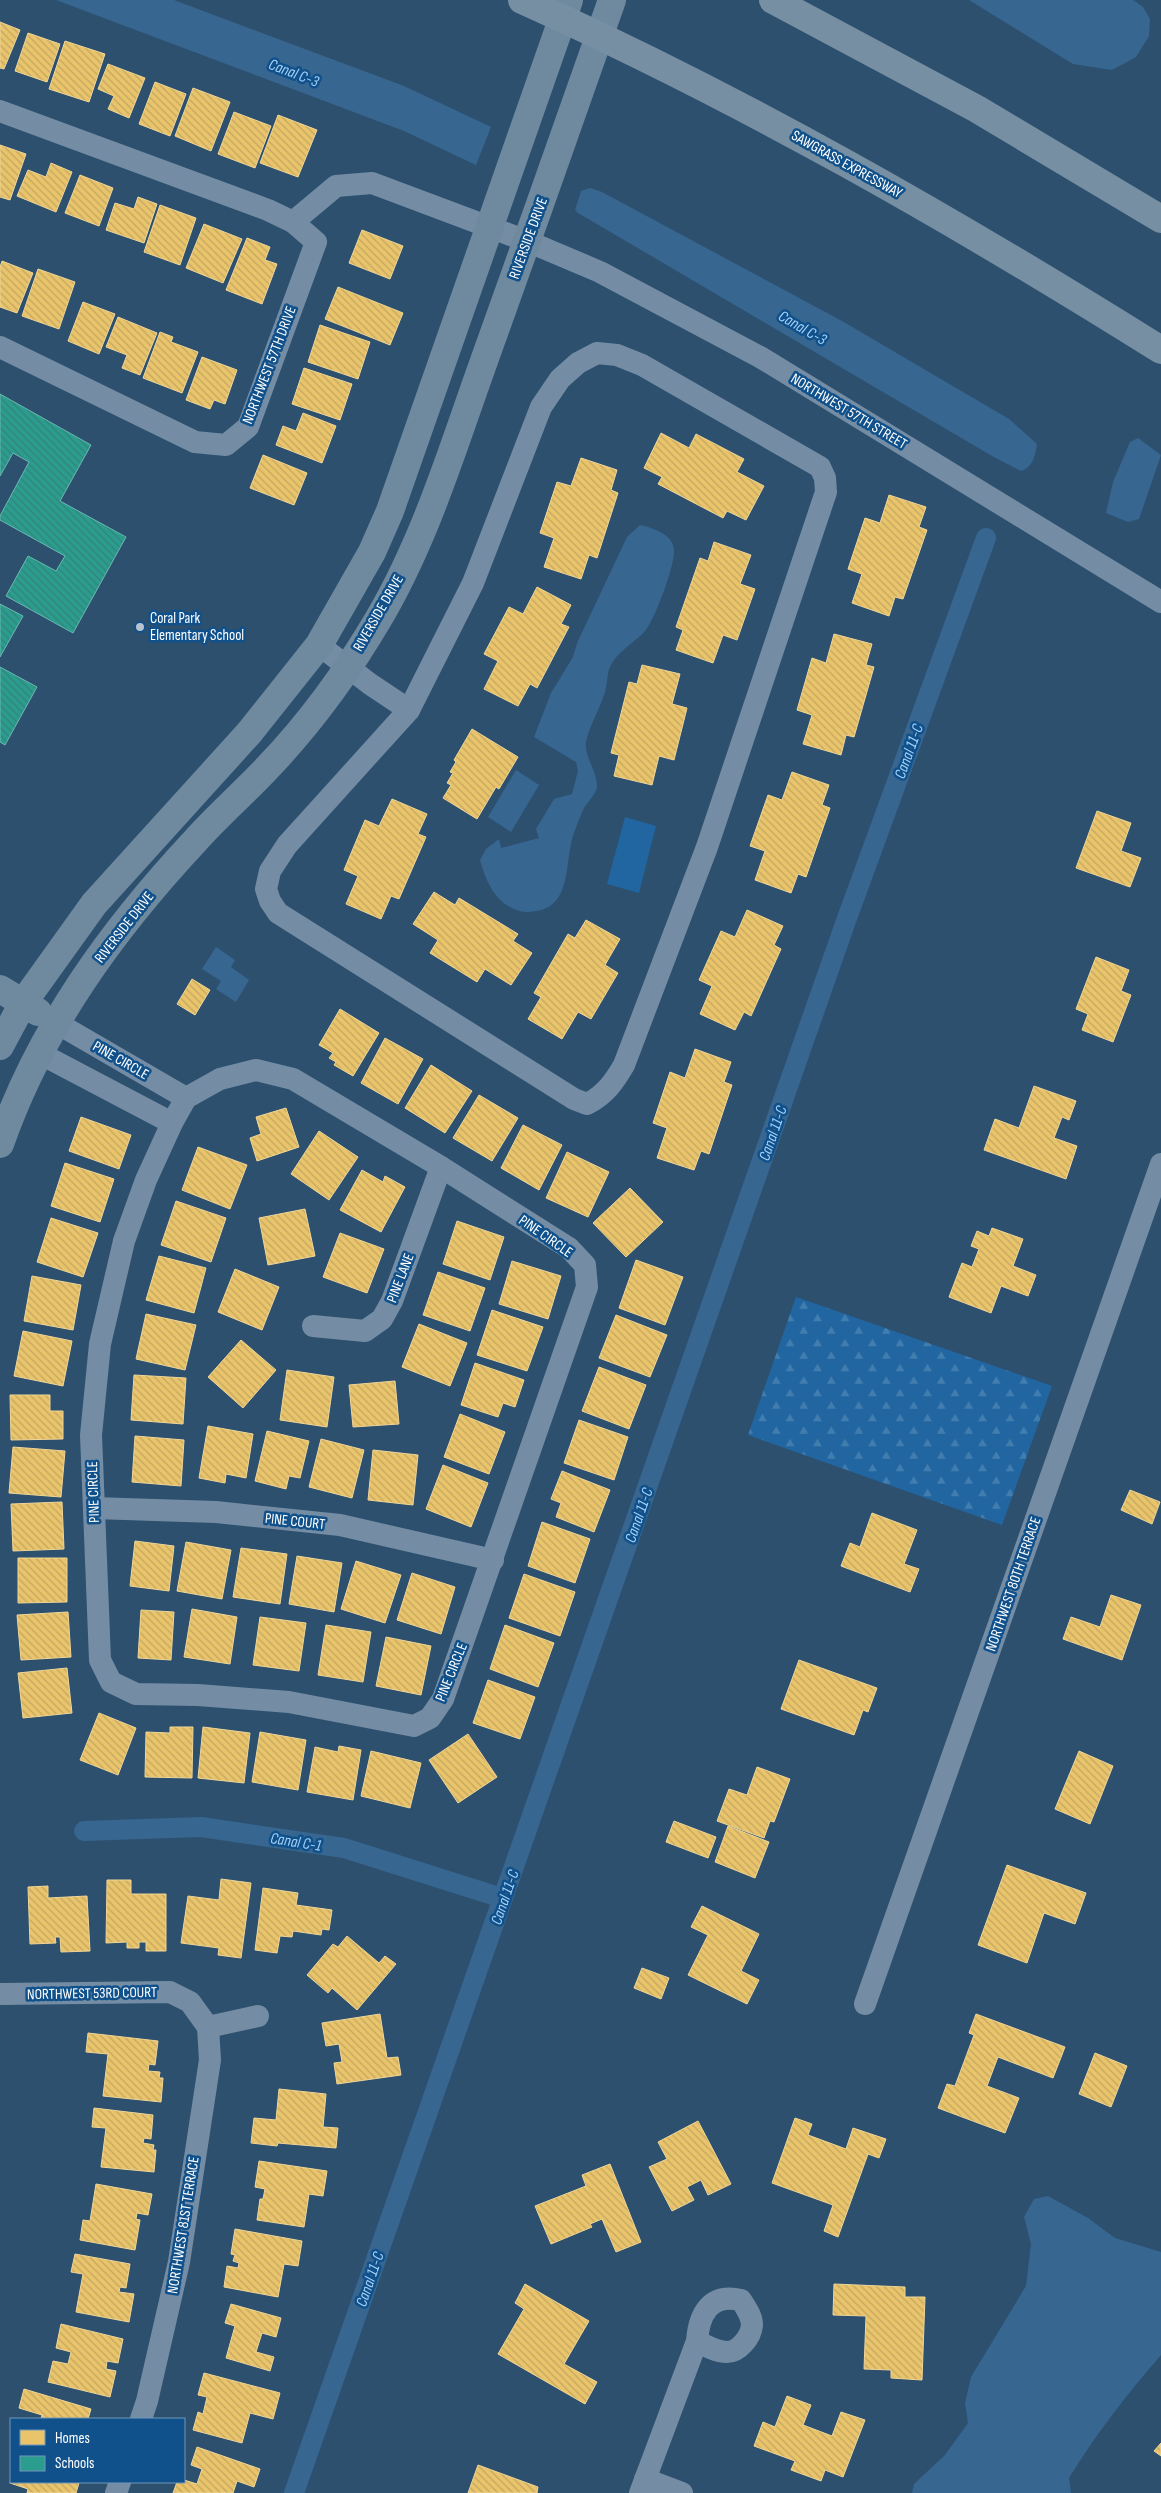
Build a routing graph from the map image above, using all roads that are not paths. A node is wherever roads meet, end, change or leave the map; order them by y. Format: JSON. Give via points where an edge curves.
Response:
{"nodes":[{"id":1,"x":522,"y":0,"type":"edge"},
{"id":2,"x":569,"y":0,"type":"edge"},
{"id":3,"x":612,"y":0,"type":"edge"},
{"id":4,"x":774,"y":0,"type":"edge"},
{"id":5,"x":0,"y":111,"type":"edge"},
{"id":6,"x":1161,"y":219,"type":"edge"},
{"id":7,"x":294,"y":222,"type":"junction"},
{"id":8,"x":490,"y":228,"type":"junction"},
{"id":9,"x":527,"y":241,"type":"junction"},
{"id":10,"x":0,"y":347,"type":"edge"},
{"id":11,"x":1161,"y":350,"type":"edge"},
{"id":12,"x":1161,"y":602,"type":"edge"},
{"id":13,"x":320,"y":645,"type":"junction"},
{"id":14,"x":347,"y":665,"type":"junction"},
{"id":15,"x":409,"y":710,"type":"junction"},
{"id":16,"x":0,"y":989,"type":"edge"},
{"id":17,"x":23,"y":1003,"type":"junction"},
{"id":18,"x":55,"y":1022,"type":"junction"},
{"id":19,"x":2,"y":1038,"type":"edge"},
{"id":20,"x":39,"y":1052,"type":"junction"},
{"id":21,"x":186,"y":1098,"type":"junction"},
{"id":22,"x":172,"y":1123,"type":"junction"},
{"id":23,"x":0,"y":1144,"type":"edge"},
{"id":24,"x":1161,"y":1164,"type":"edge"},
{"id":25,"x":441,"y":1167,"type":"junction"},
{"id":26,"x":313,"y":1326,"type":"dead end"},
{"id":27,"x":94,"y":1508,"type":"junction"},
{"id":28,"x":494,"y":1560,"type":"junction"},
{"id":29,"x":0,"y":1994,"type":"edge"},
{"id":30,"x":865,"y":2004,"type":"dead end"},
{"id":31,"x":258,"y":2016,"type":"dead end"},
{"id":32,"x":208,"y":2027,"type":"junction"},
{"id":33,"x":697,"y":2341,"type":"dead end"},
{"id":34,"x":141,"y":2418,"type":"edge"},
{"id":35,"x":643,"y":2486,"type":"edge"},
{"id":36,"x":682,"y":2493,"type":"edge"}],
"edges":[{"from":1,"to":11,"type":"highway","name":"SAWGRASS EXPRESSWAY","via":[[763,118],[916,202]]},
{"from":2,"to":8,"type":"street"},
{"from":3,"to":9,"type":"street","name":"RIVERSIDE DRIVE"},
{"from":4,"to":6,"type":"highway","via":[[977,109]]},
{"from":5,"to":7,"type":"street","name":"NORTHWEST 57TH DRIVE"},
{"from":7,"to":8,"type":"street","via":[[336,186],[372,183]]},
{"from":7,"to":10,"type":"street","name":"NORTHWEST 57TH DRIVE","via":[[316,242],[248,427],[226,445],[195,442]]},
{"from":8,"to":9,"type":"street"},
{"from":8,"to":13,"type":"street","via":[[390,511],[372,552]]},
{"from":9,"to":12,"type":"street","name":"NORTHWEST 57TH STREET","via":[[600,272],[760,357]]},
{"from":9,"to":14,"type":"street","name":"RIVERSIDE DRIVE","via":[[413,550],[379,618]]},
{"from":13,"to":14,"type":"street"},
{"from":13,"to":17,"type":"street","via":[[250,733],[94,904]]},
{"from":14,"to":15,"type":"street"},
{"from":14,"to":18,"type":"street","name":"RIVERSIDE DRIVE","via":[[325,699],[271,764],[194,841],[121,926]]},
{"from":15,"to":15,"type":"street","via":[[287,845],[270,871],[266,889],[270,901],[278,913],[574,1099],[587,1104],[599,1098],[613,1084],[624,1065],[708,847],[826,492],[820,467],[642,365],[617,354],[597,353],[578,363],[560,379],[541,407],[473,582]]},
{"from":16,"to":17,"type":"street"},
{"from":17,"to":18,"type":"street"},
{"from":17,"to":19,"type":"street"},
{"from":18,"to":20,"type":"street","name":"RIVERSIDE DRIVE"},
{"from":18,"to":21,"type":"street","name":"PINE CIRCLE"},
{"from":19,"to":20,"type":"street"},
{"from":20,"to":22,"type":"street","name":"PINE CIRCLE"},
{"from":20,"to":23,"type":"street","name":"RIVERSIDE DRIVE","via":[[14,1104]]},
{"from":21,"to":22,"type":"street","name":"PINE CIRCLE"},
{"from":21,"to":25,"type":"street","name":"PINE CIRCLE","via":[[220,1079],[256,1070],[293,1078]]},
{"from":22,"to":27,"type":"street","name":"PINE CIRCLE","via":[[146,1180],[124,1241],[100,1344],[91,1435]]},
{"from":24,"to":30,"type":"street","name":"NORTHWEST 80TH TERRACE"},
{"from":25,"to":26,"type":"street","name":"PINE LANE","via":[[392,1301],[382,1319],[365,1332]]},
{"from":25,"to":28,"type":"street","name":"PINE CIRCLE","via":[[569,1248],[585,1265],[588,1287]]},
{"from":27,"to":28,"type":"street","name":"PINE COURT","via":[[216,1512],[340,1525]]},
{"from":27,"to":28,"type":"street","name":"PINE CIRCLE","via":[[100,1660],[111,1682],[136,1694],[289,1702],[414,1726],[430,1718],[443,1699]]},
{"from":29,"to":32,"type":"street","name":"NORTHWEST 53RD COURT","via":[[170,1992],[190,2002]]},
{"from":31,"to":32,"type":"street"},
{"from":32,"to":34,"type":"street","name":"NORTHWEST 81ST TERRACE","via":[[210,2060],[179,2262]]},
{"from":33,"to":35,"type":"street"},
{"from":35,"to":36,"type":"street"}]}
